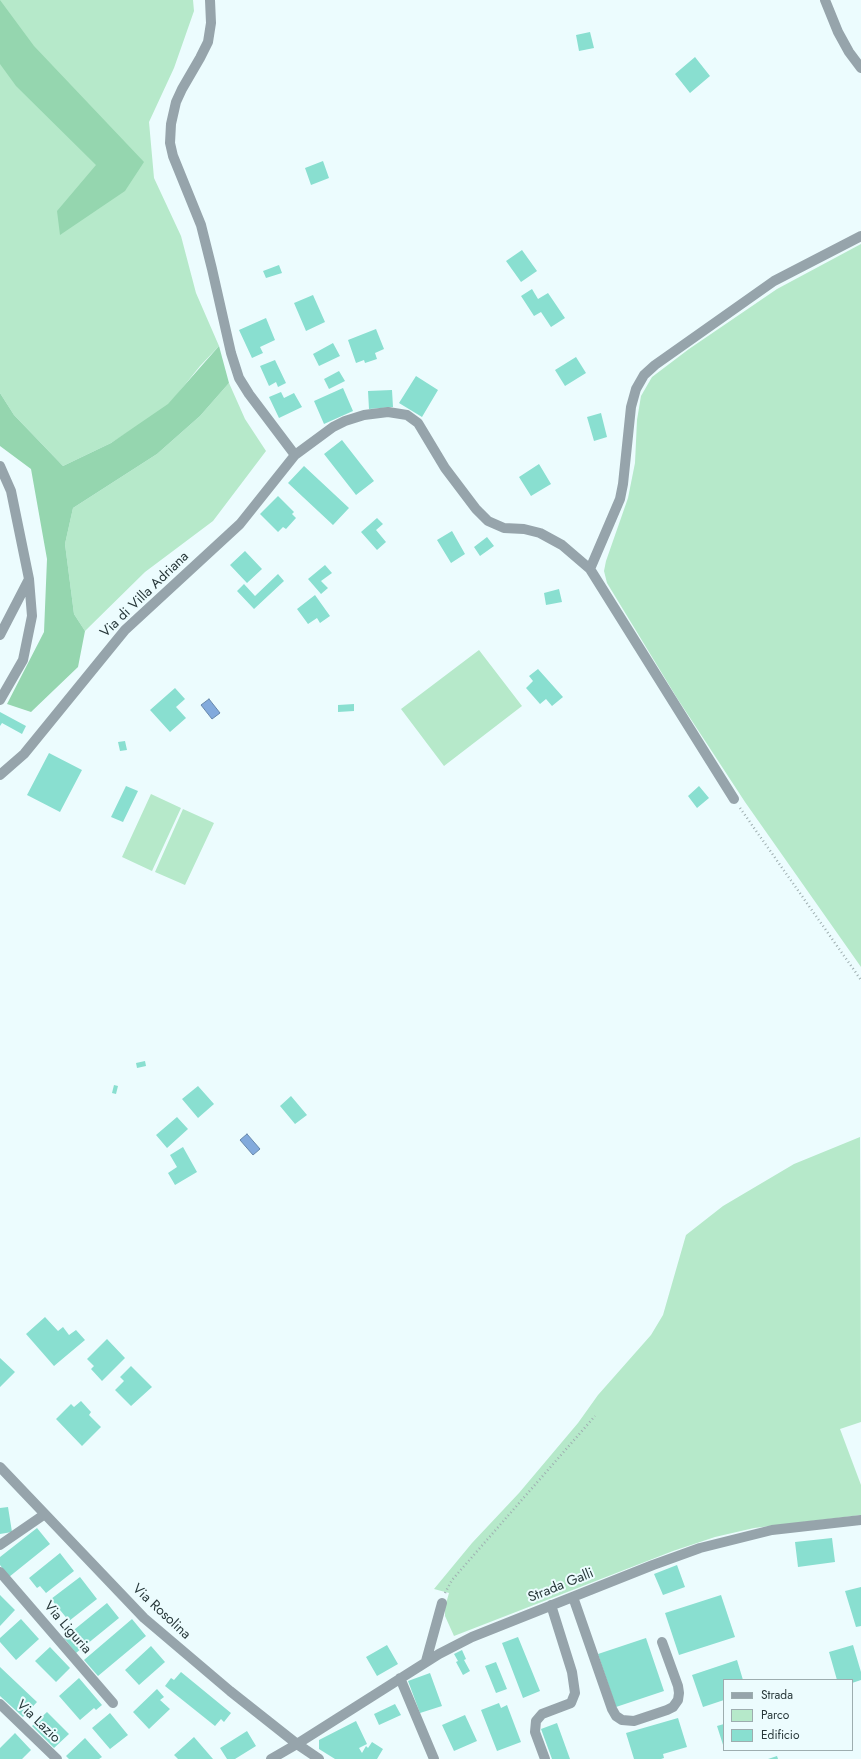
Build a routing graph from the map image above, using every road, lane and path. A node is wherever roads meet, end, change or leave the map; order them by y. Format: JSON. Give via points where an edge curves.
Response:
{"nodes":[{"id":1,"x":210,"y":0,"type":"edge"},
{"id":2,"x":825,"y":0,"type":"edge"},
{"id":3,"x":861,"y":68,"type":"edge"},
{"id":4,"x":861,"y":236,"type":"edge"},
{"id":5,"x":295,"y":455,"type":"junction"},
{"id":6,"x":0,"y":466,"type":"edge"},
{"id":7,"x":590,"y":569,"type":"junction"},
{"id":8,"x":28,"y":579,"type":"junction"},
{"id":9,"x":0,"y":635,"type":"edge"},
{"id":10,"x":0,"y":700,"type":"edge"},
{"id":11,"x":0,"y":775,"type":"edge"},
{"id":12,"x":734,"y":799,"type":"joint"},
{"id":13,"x":861,"y":980,"type":"edge"},
{"id":14,"x":595,"y":1416,"type":"dead end"},
{"id":15,"x":0,"y":1467,"type":"edge"},
{"id":16,"x":45,"y":1514,"type":"junction"},
{"id":17,"x":861,"y":1520,"type":"edge"},
{"id":18,"x":0,"y":1544,"type":"edge"},
{"id":19,"x":0,"y":1572,"type":"edge"},
{"id":20,"x":573,"y":1597,"type":"junction"},
{"id":21,"x":442,"y":1603,"type":"joint"},
{"id":22,"x":551,"y":1605,"type":"junction"},
{"id":23,"x":662,"y":1642,"type":"dead end"},
{"id":24,"x":426,"y":1661,"type":"junction"},
{"id":25,"x":400,"y":1678,"type":"junction"},
{"id":26,"x":113,"y":1703,"type":"dead end"},
{"id":27,"x":0,"y":1704,"type":"edge"},
{"id":28,"x":297,"y":1744,"type":"junction"},
{"id":29,"x":57,"y":1759,"type":"edge"},
{"id":30,"x":271,"y":1759,"type":"edge"},
{"id":31,"x":319,"y":1759,"type":"edge"},
{"id":32,"x":434,"y":1759,"type":"edge"},
{"id":33,"x":545,"y":1759,"type":"edge"}],
"edges":[{"from":1,"to":5,"type":"street","via":[[211,23],[208,42],[176,102],[170,143],[201,225],[239,378]]},
{"from":2,"to":3,"type":"street","via":[[841,39]]},
{"from":4,"to":7,"type":"street","via":[[774,281],[644,375],[636,389],[631,407],[620,499]]},
{"from":5,"to":7,"type":"street","name":"Via di Villa Adriana","via":[[333,427],[352,418],[381,412],[406,415],[422,426],[445,468],[488,521],[504,528],[540,533],[562,546]]},
{"from":5,"to":11,"type":"street","name":"Via di Villa Adriana","via":[[240,524],[124,630],[24,754]]},
{"from":6,"to":8,"type":"street","via":[[11,491]]},
{"from":7,"to":12,"type":"street","name":"Via di Villa Adriana"},
{"from":8,"to":9,"type":"street"},
{"from":8,"to":10,"type":"street","via":[[32,616],[23,660]]},
{"from":12,"to":13,"type":"path"},
{"from":14,"to":21,"type":"path","via":[[452,1580]]},
{"from":15,"to":16,"type":"street","name":"Via Rosolina"},
{"from":16,"to":18,"type":"street"},
{"from":16,"to":28,"type":"street","name":"Via Rosolina","via":[[144,1618],[230,1692]]},
{"from":17,"to":20,"type":"street","name":"Strada Galli","via":[[772,1530],[714,1544],[671,1558]]},
{"from":19,"to":26,"type":"street","name":"Via Liguria"},
{"from":20,"to":22,"type":"street","name":"Strada Galli"},
{"from":20,"to":23,"type":"street","via":[[612,1709],[622,1720],[634,1721],[667,1710],[678,1700],[678,1686]]},
{"from":21,"to":24,"type":"street"},
{"from":22,"to":24,"type":"street","name":"Strada Galli","via":[[463,1641]]},
{"from":22,"to":33,"type":"street","via":[[572,1672],[575,1693],[571,1703],[542,1714],[536,1721],[535,1732]]},
{"from":24,"to":25,"type":"street","name":"Strada Galli"},
{"from":25,"to":28,"type":"street","name":"Strada Galli"},
{"from":25,"to":32,"type":"street"},
{"from":27,"to":29,"type":"street","name":"Via Lazio"},
{"from":28,"to":30,"type":"street","name":"Strada Galli"},
{"from":28,"to":31,"type":"street","name":"Via Rosolina"}]}
